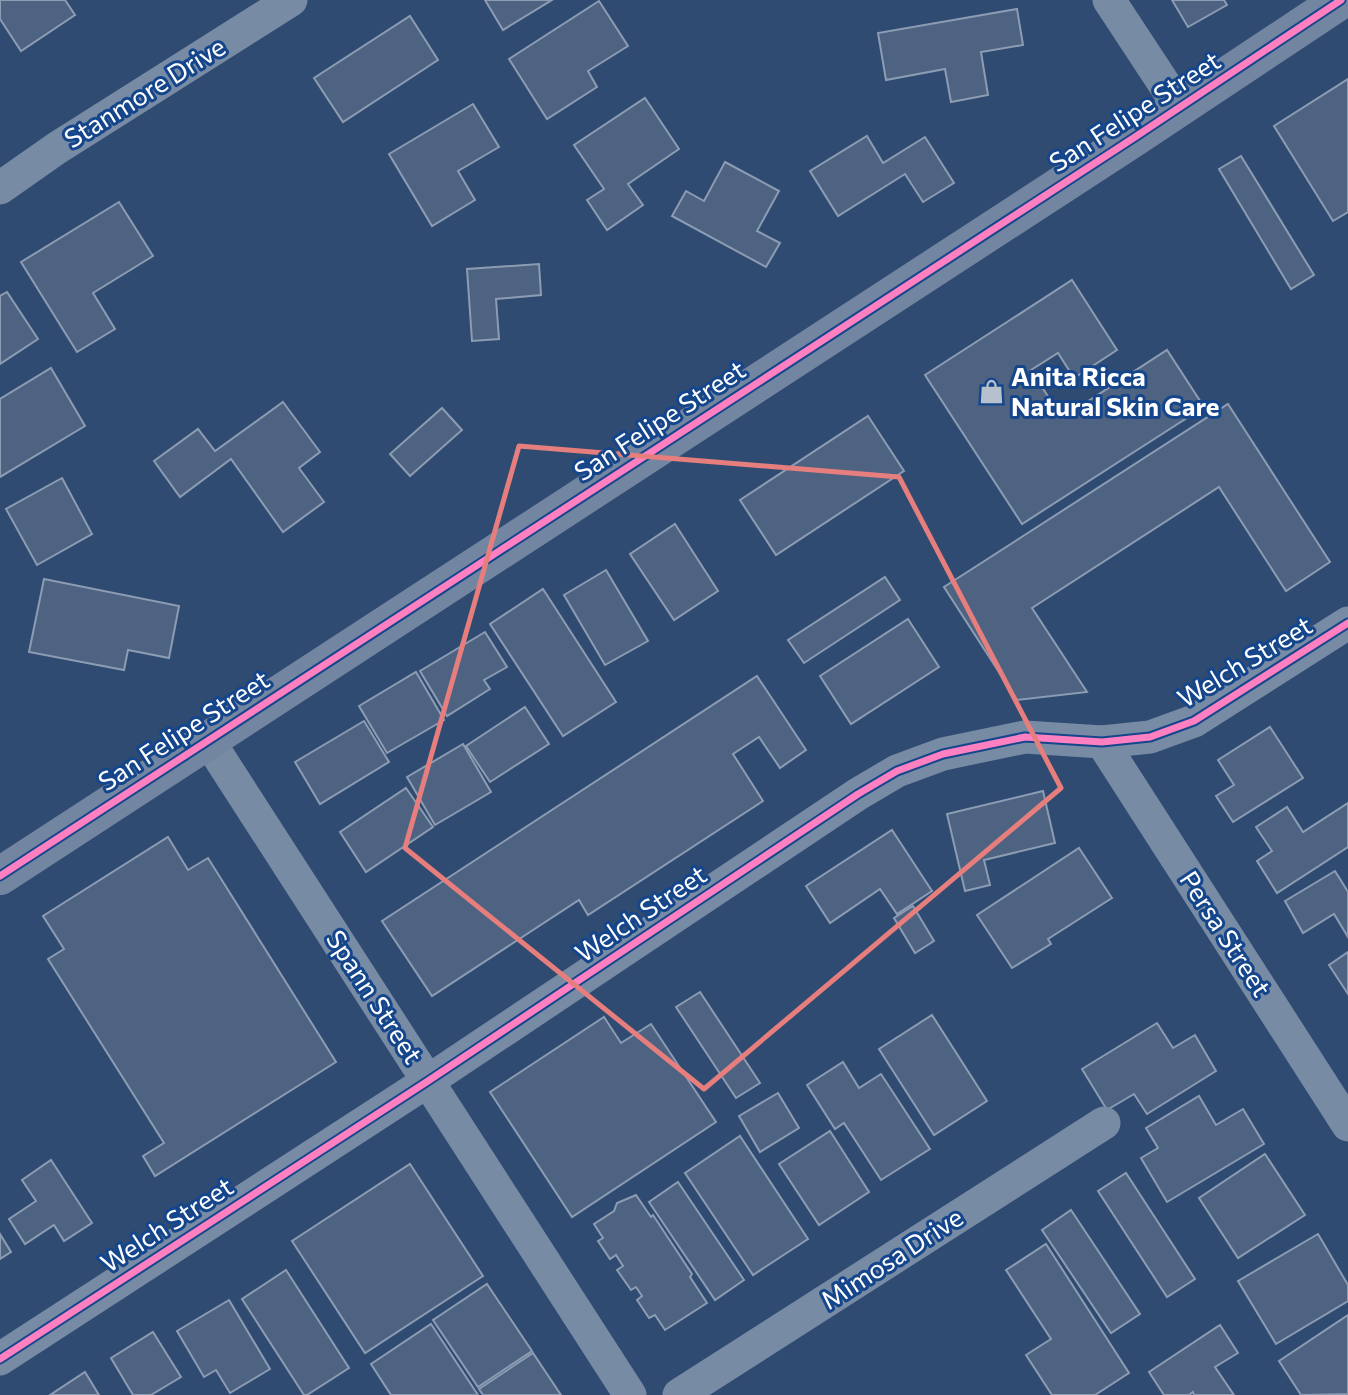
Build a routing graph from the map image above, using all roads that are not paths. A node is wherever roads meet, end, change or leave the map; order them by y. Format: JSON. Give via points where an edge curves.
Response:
{"nodes":[{"id":1,"x":291,"y":0,"type":"edge"},
{"id":2,"x":1109,"y":0,"type":"edge"},
{"id":3,"x":1341,"y":0,"type":"edge"},
{"id":4,"x":1180,"y":108,"type":"junction"},
{"id":5,"x":0,"y":188,"type":"edge"},
{"id":6,"x":1348,"y":623,"type":"edge"},
{"id":7,"x":208,"y":740,"type":"junction"},
{"id":8,"x":1102,"y":742,"type":"junction"},
{"id":9,"x":0,"y":876,"type":"edge"},
{"id":10,"x":428,"y":1081,"type":"junction"},
{"id":11,"x":1104,"y":1123,"type":"dead end"},
{"id":12,"x":1348,"y":1125,"type":"edge"},
{"id":13,"x":0,"y":1359,"type":"edge"},
{"id":14,"x":630,"y":1395,"type":"edge"},
{"id":15,"x":679,"y":1395,"type":"edge"}],
"edges":[{"from":1,"to":5,"type":"street","name":"Stanmore Drive"},
{"from":2,"to":4,"type":"street"},
{"from":3,"to":4,"type":"street","name":"San Felipe Street"},
{"from":4,"to":7,"type":"street","name":"San Felipe Street"},
{"from":6,"to":8,"type":"street","name":"Welch Street","via":[[1194,721],[1150,737]]},
{"from":7,"to":9,"type":"street","name":"San Felipe Street"},
{"from":7,"to":10,"type":"street","name":"Spann Street"},
{"from":8,"to":10,"type":"street","name":"Welch Street","via":[[1025,737],[943,754],[897,771]]},
{"from":8,"to":12,"type":"street","name":"Persa Street"},
{"from":10,"to":13,"type":"street","name":"Welch Street"},
{"from":10,"to":14,"type":"street","name":"Spann Street"},
{"from":11,"to":15,"type":"street","name":"Mimosa Drive"}]}
